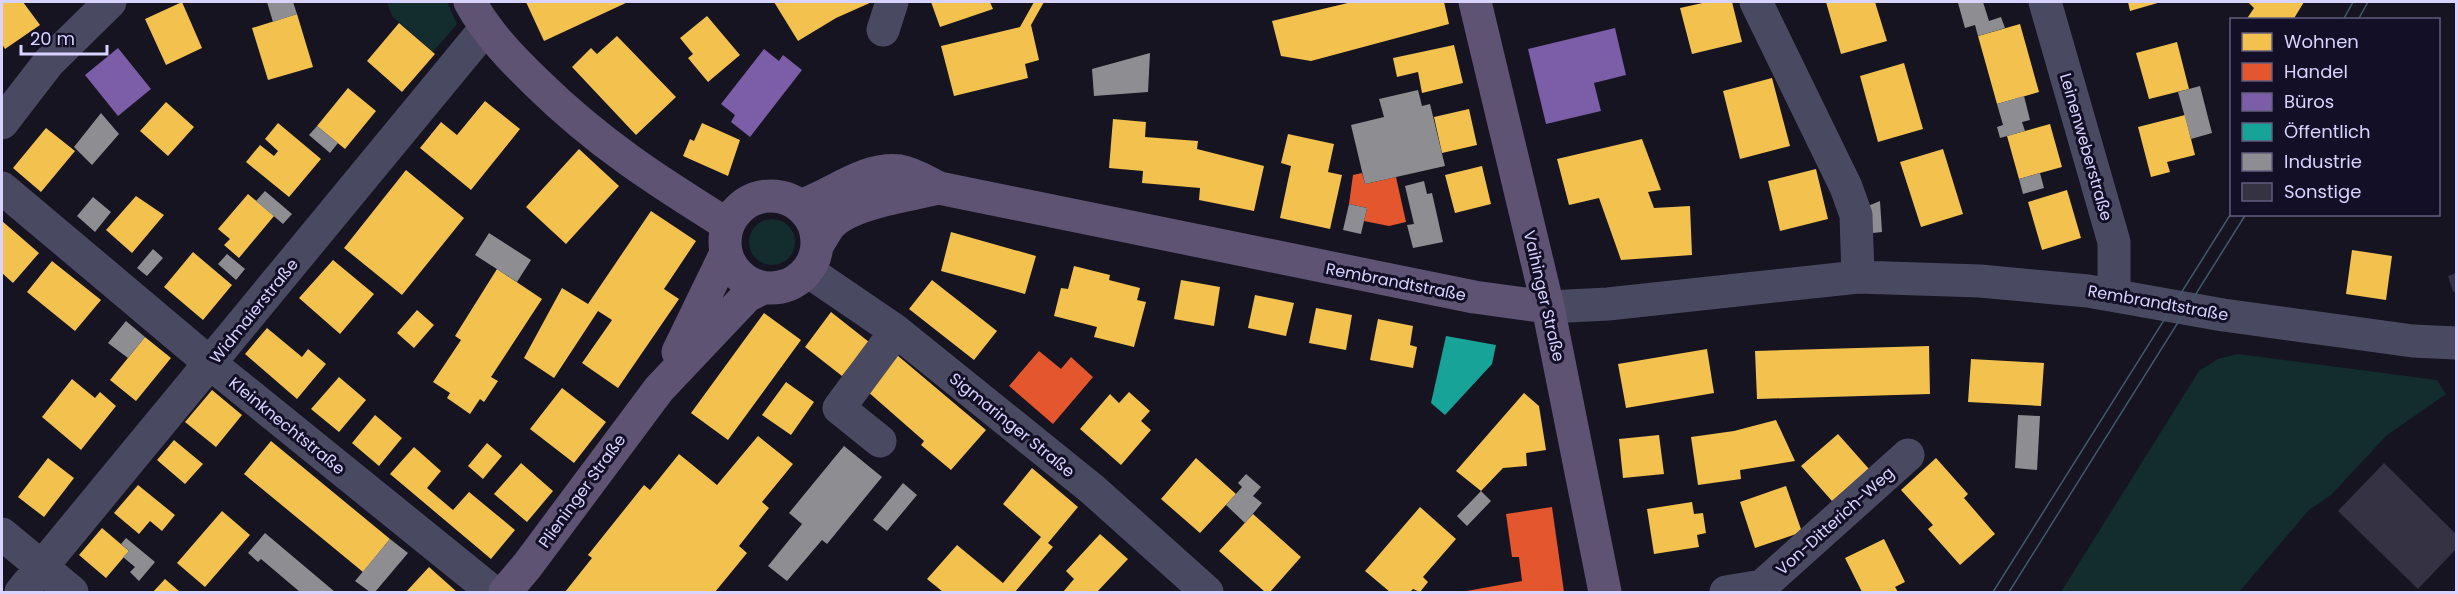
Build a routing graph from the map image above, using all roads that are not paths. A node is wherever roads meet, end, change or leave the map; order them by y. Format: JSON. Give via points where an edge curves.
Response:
{"nodes":[{"id":1,"x":110,"y":2,"type":"edge"},
{"id":2,"x":1475,"y":2,"type":"edge"},
{"id":3,"x":1756,"y":2,"type":"edge"},
{"id":4,"x":2045,"y":2,"type":"edge"},
{"id":5,"x":478,"y":15,"type":"edge"},
{"id":6,"x":2,"y":123,"type":"edge"},
{"id":7,"x":2,"y":188,"type":"edge"},
{"id":8,"x":939,"y":188,"type":"junction"},
{"id":9,"x":800,"y":206,"type":"junction"},
{"id":10,"x":727,"y":239,"type":"junction"},
{"id":11,"x":813,"y":258,"type":"junction"},
{"id":12,"x":1858,"y":277,"type":"junction"},
{"id":13,"x":763,"y":288,"type":"junction"},
{"id":14,"x":2114,"y":295,"type":"junction"},
{"id":15,"x":1548,"y":307,"type":"junction"},
{"id":16,"x":896,"y":331,"type":"junction"},
{"id":17,"x":2457,"y":343,"type":"edge"},
{"id":18,"x":211,"y":364,"type":"junction"},
{"id":19,"x":659,"y":389,"type":"junction"},
{"id":20,"x":880,"y":441,"type":"dead end"},
{"id":21,"x":1908,"y":455,"type":"dead end"},
{"id":22,"x":2,"y":534,"type":"edge"},
{"id":23,"x":42,"y":567,"type":"junction"},
{"id":24,"x":21,"y":592,"type":"edge"},
{"id":25,"x":72,"y":592,"type":"edge"},
{"id":26,"x":493,"y":592,"type":"edge"},
{"id":27,"x":505,"y":592,"type":"edge"},
{"id":28,"x":1207,"y":592,"type":"edge"},
{"id":29,"x":1605,"y":592,"type":"edge"},
{"id":30,"x":1725,"y":592,"type":"edge"}],
"edges":[{"from":1,"to":6,"type":"street","via":[[49,62]]},
{"from":2,"to":15,"type":"main road","name":"Vaihinger Straße"},
{"from":3,"to":12,"type":"street","via":[[1846,187],[1856,215]]},
{"from":4,"to":14,"type":"street","name":"Leinenweberstraße","via":[[2114,242]]},
{"from":5,"to":10,"type":"main road","via":[[578,123]]},
{"from":5,"to":18,"type":"street","name":"Widmaierstraße"},
{"from":7,"to":18,"type":"street","name":"Kleinknechtstraße"},
{"from":8,"to":9,"type":"main road","name":"Rembrandtstraße","via":[[902,171],[884,171],[866,175]]},
{"from":8,"to":11,"type":"main road","name":"Rembrandtstraße","via":[[875,202],[832,223]]},
{"from":8,"to":15,"type":"main road","name":"Rembrandtstraße","via":[[1457,294]]},
{"from":9,"to":10,"type":"main road","via":[[777,196],[762,196],[748,202],[736,212]]},
{"from":9,"to":11,"type":"main road","via":[[810,216]]},
{"from":10,"to":13,"type":"main road","via":[[739,276]]},
{"from":10,"to":19,"type":"main road","name":"Plieninger Straße"},
{"from":11,"to":13,"type":"main road","via":[[788,286]]},
{"from":11,"to":16,"type":"street","name":"Sigmaringer Straße"},
{"from":12,"to":14,"type":"street","name":"Rembrandtstraße","via":[[1980,281]]},
{"from":12,"to":15,"type":"street","name":"Rembrandtstraße"},
{"from":13,"to":19,"type":"main road","name":"Plieninger Straße","via":[[747,296]]},
{"from":14,"to":17,"type":"street","name":"Rembrandtstraße","via":[[2223,315],[2413,341]]},
{"from":15,"to":29,"type":"main road","name":"Vaihinger Straße"},
{"from":16,"to":20,"type":"street","via":[[839,408]]},
{"from":16,"to":28,"type":"street","name":"Sigmaringer Straße","via":[[1092,489]]},
{"from":18,"to":23,"type":"street","name":"Widmaierstraße"},
{"from":18,"to":26,"type":"street","name":"Kleinknechtstraße"},
{"from":19,"to":27,"type":"main road","name":"Plieninger Straße"},
{"from":21,"to":30,"type":"street","name":"Von-Ditterich-Weg","via":[[1762,586]]},
{"from":22,"to":23,"type":"street"},
{"from":23,"to":24,"type":"street","name":"Widmaierstraße"},
{"from":23,"to":25,"type":"street"}]}
